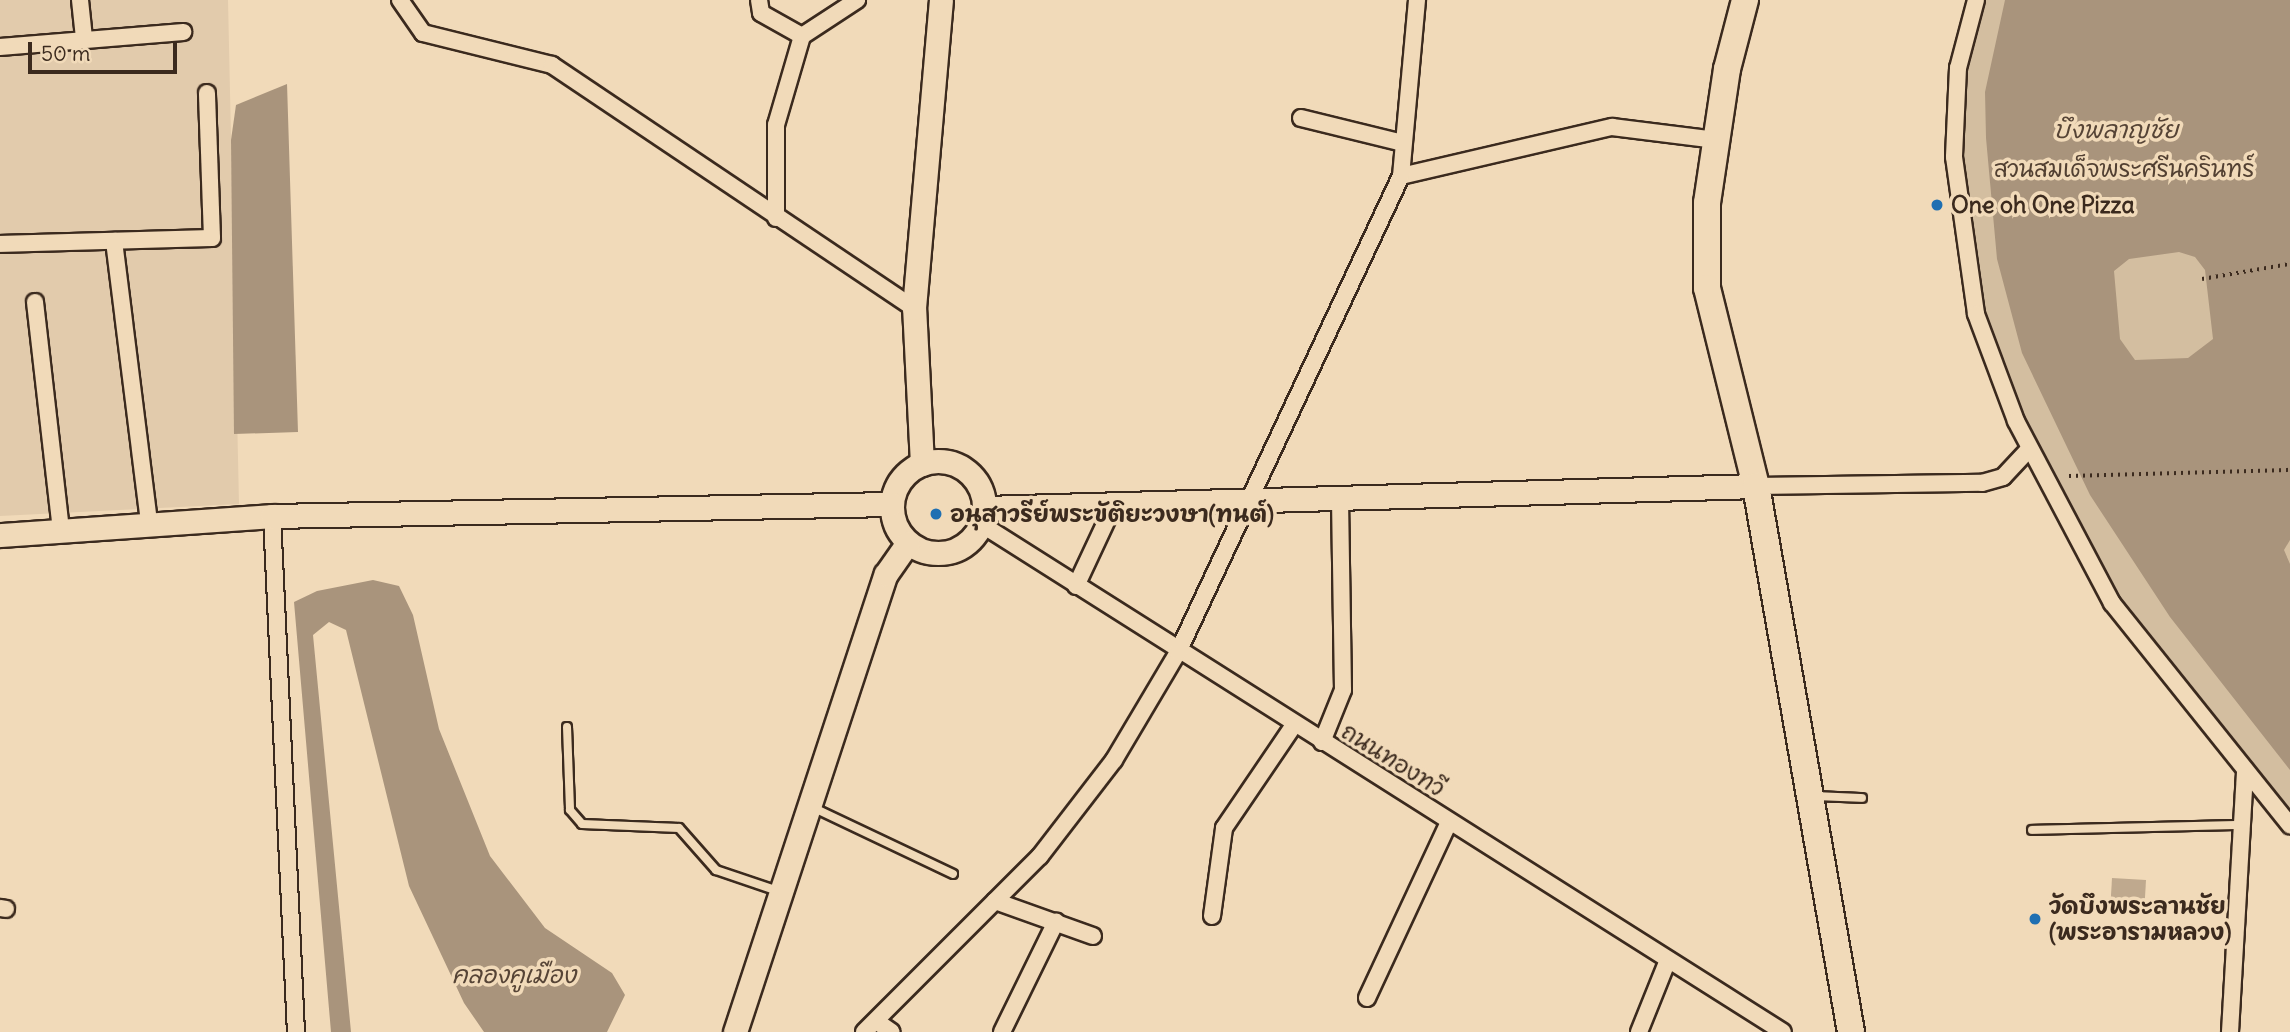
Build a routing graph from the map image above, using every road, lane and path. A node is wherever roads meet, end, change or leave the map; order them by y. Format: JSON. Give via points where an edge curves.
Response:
{"nodes":[{"id":1,"x":80,"y":0,"type":"edge"},
{"id":2,"x":400,"y":0,"type":"edge"},
{"id":3,"x":758,"y":0,"type":"edge"},
{"id":4,"x":857,"y":0,"type":"edge"},
{"id":5,"x":941,"y":0,"type":"edge"},
{"id":6,"x":1417,"y":0,"type":"edge"},
{"id":7,"x":1745,"y":0,"type":"edge"},
{"id":8,"x":1976,"y":0,"type":"edge"},
{"id":9,"x":183,"y":32,"type":"dead end"},
{"id":10,"x":802,"y":36,"type":"junction"},
{"id":11,"x":84,"y":39,"type":"junction"},
{"id":12,"x":0,"y":47,"type":"edge"},
{"id":13,"x":207,"y":93,"type":"dead end"},
{"id":14,"x":1301,"y":118,"type":"dead end"},
{"id":15,"x":1716,"y":140,"type":"junction"},
{"id":16,"x":1403,"y":143,"type":"junction"},
{"id":17,"x":1401,"y":176,"type":"junction"},
{"id":18,"x":776,"y":218,"type":"junction"},
{"id":19,"x":114,"y":241,"type":"junction"},
{"id":20,"x":0,"y":244,"type":"edge"},
{"id":21,"x":2290,"y":264,"type":"edge"},
{"id":22,"x":2202,"y":279,"type":"dead end"},
{"id":23,"x":35,"y":302,"type":"dead end"},
{"id":24,"x":914,"y":309,"type":"junction"},
{"id":25,"x":2029,"y":449,"type":"junction"},
{"id":26,"x":922,"y":464,"type":"junction"},
{"id":27,"x":2290,"y":470,"type":"edge"},
{"id":28,"x":2069,"y":477,"type":"dead end"},
{"id":29,"x":1756,"y":486,"type":"junction"},
{"id":30,"x":1340,"y":499,"type":"junction"},
{"id":31,"x":1252,"y":501,"type":"junction"},
{"id":32,"x":891,"y":504,"type":"junction"},
{"id":33,"x":1114,"y":505,"type":"junction"},
{"id":34,"x":272,"y":516,"type":"junction"},
{"id":35,"x":982,"y":516,"type":"junction"},
{"id":36,"x":149,"y":524,"type":"junction"},
{"id":37,"x":61,"y":531,"type":"junction"},
{"id":38,"x":0,"y":535,"type":"edge"},
{"id":39,"x":908,"y":543,"type":"junction"},
{"id":40,"x":1076,"y":586,"type":"junction"},
{"id":41,"x":1178,"y":652,"type":"junction"},
{"id":42,"x":1294,"y":725,"type":"junction"},
{"id":43,"x":567,"y":727,"type":"dead end"},
{"id":44,"x":1322,"y":742,"type":"junction"},
{"id":45,"x":2245,"y":770,"type":"junction"},
{"id":46,"x":1810,"y":796,"type":"junction"},
{"id":47,"x":1862,"y":798,"type":"dead end"},
{"id":48,"x":809,"y":806,"type":"junction"},
{"id":49,"x":1449,"y":822,"type":"junction"},
{"id":50,"x":2242,"y":825,"type":"junction"},
{"id":51,"x":2290,"y":825,"type":"edge"},
{"id":52,"x":2032,"y":830,"type":"dead end"},
{"id":53,"x":953,"y":874,"type":"dead end"},
{"id":54,"x":781,"y":892,"type":"junction"},
{"id":55,"x":995,"y":901,"type":"junction"},
{"id":56,"x":1212,"y":916,"type":"dead end"},
{"id":57,"x":1056,"y":922,"type":"junction"},
{"id":58,"x":1093,"y":936,"type":"dead end"},
{"id":59,"x":1668,"y":960,"type":"junction"},
{"id":60,"x":1367,"y":998,"type":"dead end"},
{"id":61,"x":870,"y":1026,"type":"edge"},
{"id":62,"x":296,"y":1032,"type":"edge"},
{"id":63,"x":735,"y":1032,"type":"edge"},
{"id":64,"x":892,"y":1032,"type":"edge"},
{"id":65,"x":1002,"y":1032,"type":"edge"},
{"id":66,"x":1639,"y":1032,"type":"edge"},
{"id":67,"x":1783,"y":1032,"type":"edge"},
{"id":68,"x":1852,"y":1032,"type":"edge"},
{"id":69,"x":2230,"y":1032,"type":"edge"}],
"edges":[{"from":1,"to":11,"type":"street"},
{"from":2,"to":18,"type":"street","via":[[423,33],[552,65]]},
{"from":3,"to":10,"type":"street","via":[[761,13]]},
{"from":4,"to":10,"type":"street"},
{"from":5,"to":24,"type":"street"},
{"from":6,"to":16,"type":"street"},
{"from":7,"to":15,"type":"main road"},
{"from":8,"to":25,"type":"street","via":[[1958,68],[1954,157],[1976,314]]},
{"from":9,"to":11,"type":"street"},
{"from":10,"to":18,"type":"street","via":[[776,125]]},
{"from":11,"to":12,"type":"street"},
{"from":13,"to":19,"type":"street","via":[[212,238]]},
{"from":14,"to":16,"type":"street"},
{"from":15,"to":17,"type":"street","via":[[1612,127]]},
{"from":15,"to":29,"type":"main road","via":[[1706,214],[1707,288]]},
{"from":16,"to":17,"type":"street"},
{"from":17,"to":31,"type":"street"},
{"from":18,"to":24,"type":"street"},
{"from":19,"to":20,"type":"street"},
{"from":19,"to":36,"type":"street"},
{"from":21,"to":22,"type":"path"},
{"from":23,"to":37,"type":"street"},
{"from":24,"to":26,"type":"street"},
{"from":25,"to":29,"type":"street","via":[[2003,477],[1982,483]]},
{"from":25,"to":45,"type":"street","via":[[2112,603]]},
{"from":26,"to":32,"type":"street","via":[[904,475]]},
{"from":26,"to":35,"type":"street","via":[[959,467],[976,481]]},
{"from":27,"to":28,"type":"path"},
{"from":29,"to":30,"type":"street"},
{"from":29,"to":46,"type":"main road"},
{"from":30,"to":31,"type":"street"},
{"from":30,"to":44,"type":"street","via":[[1343,690]]},
{"from":31,"to":33,"type":"street"},
{"from":31,"to":41,"type":"street"},
{"from":32,"to":34,"type":"street"},
{"from":32,"to":39,"type":"street"},
{"from":33,"to":35,"type":"street"},
{"from":33,"to":40,"type":"street"},
{"from":34,"to":36,"type":"street"},
{"from":34,"to":62,"type":"street"},
{"from":35,"to":39,"type":"street","via":[[962,546],[947,552]]},
{"from":35,"to":40,"type":"street","name":"ถนนทองทวี"},
{"from":36,"to":37,"type":"street"},
{"from":37,"to":38,"type":"street"},
{"from":39,"to":48,"type":"street","via":[[886,574]]},
{"from":40,"to":41,"type":"street","name":"ถนนทองทวี"},
{"from":41,"to":42,"type":"street","name":"ถนนทองทวี"},
{"from":41,"to":55,"type":"street","via":[[1114,760],[1040,856]]},
{"from":42,"to":44,"type":"street","name":"ถนนทองทวี"},
{"from":42,"to":56,"type":"street","via":[[1224,828]]},
{"from":43,"to":54,"type":"lane","via":[[570,810],[582,824],[678,828],[716,870]]},
{"from":44,"to":49,"type":"street","name":"ถนนทองทวี"},
{"from":45,"to":50,"type":"street"},
{"from":45,"to":51,"type":"street"},
{"from":46,"to":47,"type":"lane"},
{"from":46,"to":68,"type":"main road"},
{"from":48,"to":53,"type":"lane"},
{"from":48,"to":54,"type":"street"},
{"from":49,"to":59,"type":"street","name":"ถนนทองทวี"},
{"from":49,"to":60,"type":"street"},
{"from":50,"to":52,"type":"lane"},
{"from":50,"to":69,"type":"street"},
{"from":54,"to":63,"type":"street"},
{"from":55,"to":57,"type":"street"},
{"from":55,"to":61,"type":"street"},
{"from":57,"to":58,"type":"street"},
{"from":57,"to":65,"type":"street"},
{"from":59,"to":66,"type":"street"},
{"from":59,"to":67,"type":"street","name":"ถนนทองทวี"},
{"from":61,"to":64,"type":"street"}]}
